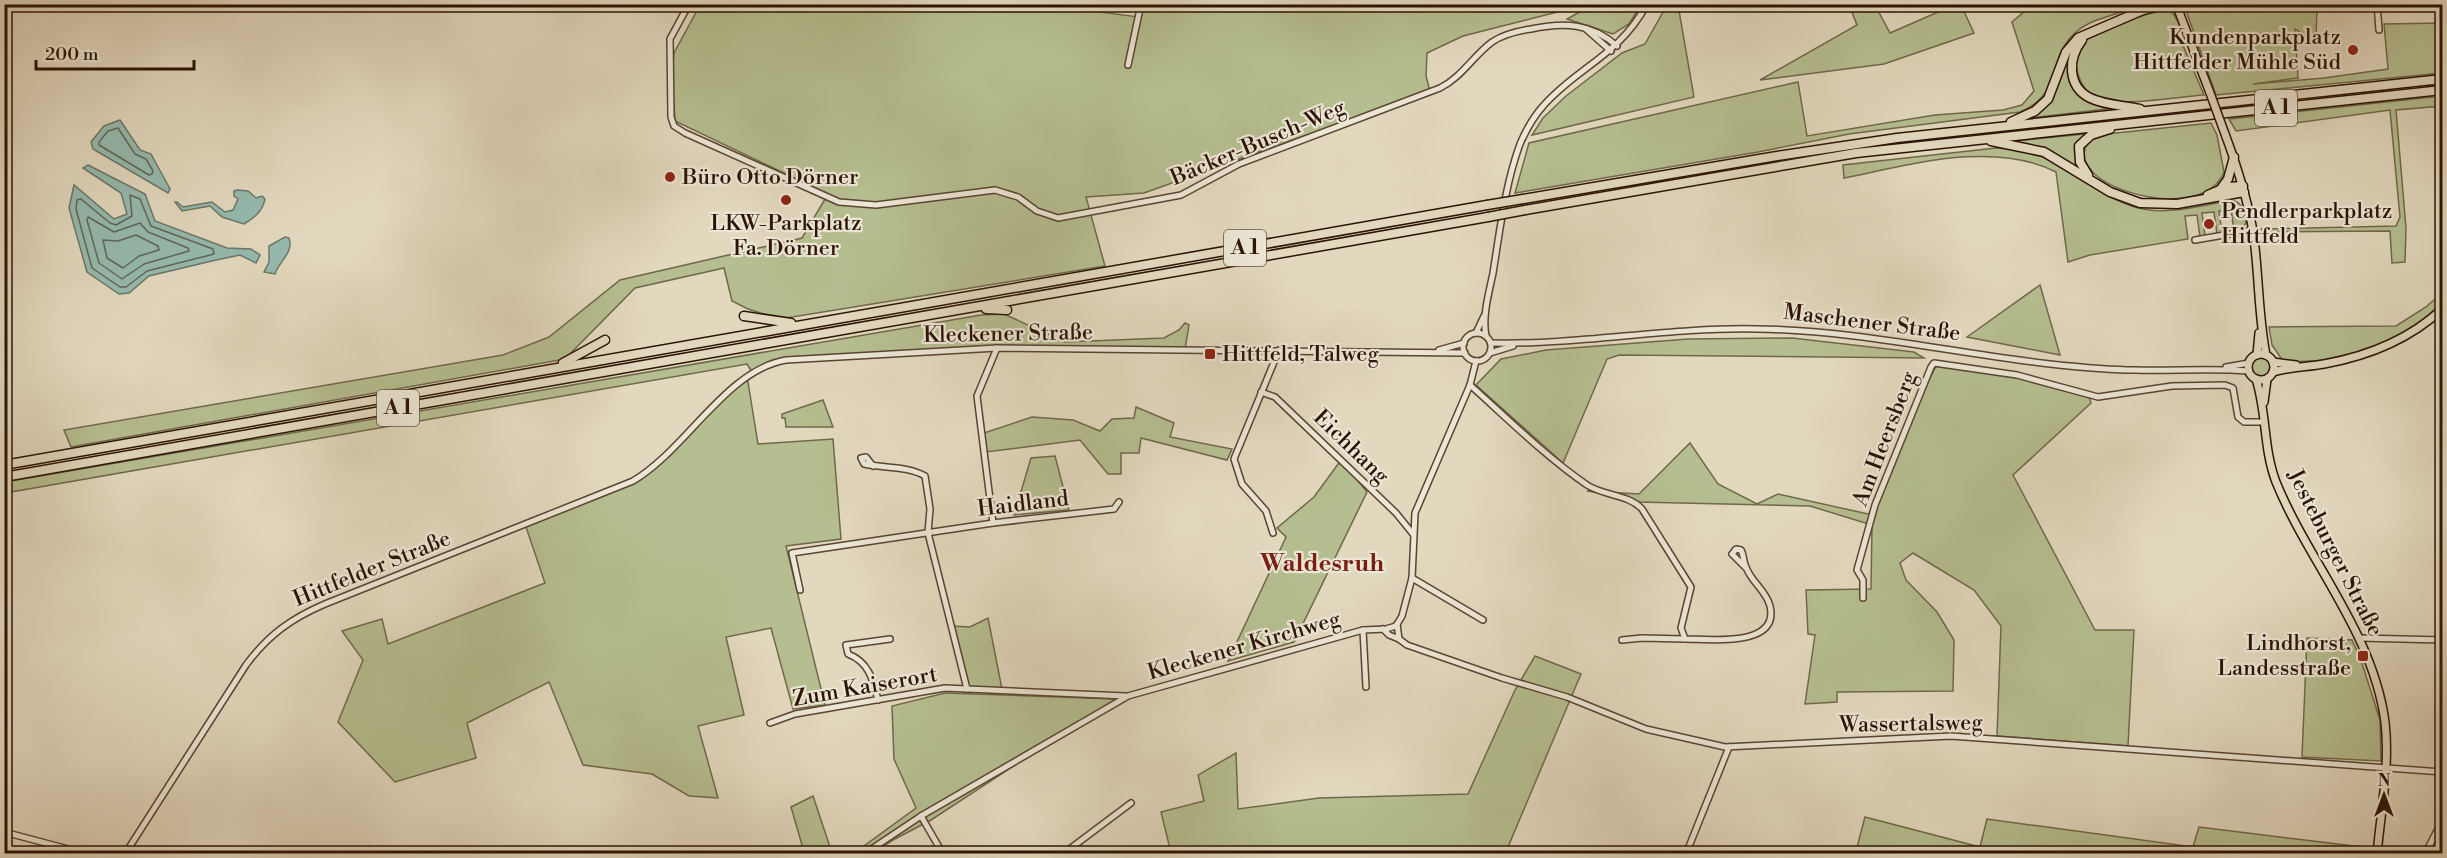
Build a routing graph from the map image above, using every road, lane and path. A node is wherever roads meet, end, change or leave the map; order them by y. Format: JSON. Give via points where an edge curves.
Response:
{"nodes":[{"id":1,"x":689,"y":4,"type":"edge"},
{"id":2,"x":1141,"y":4,"type":"edge"},
{"id":3,"x":1647,"y":4,"type":"edge"},
{"id":4,"x":2168,"y":4,"type":"edge"},
{"id":5,"x":2176,"y":4,"type":"edge"},
{"id":6,"x":2377,"y":4,"type":"edge"},
{"id":7,"x":2146,"y":7,"type":"edge"},
{"id":8,"x":1585,"y":28,"type":"junction"},
{"id":9,"x":2379,"y":30,"type":"dead end"},
{"id":10,"x":2091,"y":31,"type":"junction"},
{"id":11,"x":1617,"y":46,"type":"junction"},
{"id":12,"x":1611,"y":51,"type":"junction"},
{"id":13,"x":1128,"y":65,"type":"dead end"},
{"id":14,"x":2442,"y":79,"type":"edge"},
{"id":15,"x":2442,"y":90,"type":"edge"},
{"id":16,"x":2147,"y":111,"type":"junction"},
{"id":17,"x":2128,"y":123,"type":"junction"},
{"id":18,"x":1996,"y":127,"type":"junction"},
{"id":19,"x":1975,"y":139,"type":"junction"},
{"id":20,"x":2234,"y":158,"type":"junction"},
{"id":21,"x":2092,"y":180,"type":"junction"},
{"id":22,"x":2243,"y":189,"type":"junction"},
{"id":23,"x":2220,"y":190,"type":"junction"},
{"id":24,"x":2203,"y":199,"type":"junction"},
{"id":25,"x":2253,"y":230,"type":"junction"},
{"id":26,"x":2195,"y":240,"type":"dead end"},
{"id":27,"x":1231,"y":262,"type":"junction"},
{"id":28,"x":1204,"y":274,"type":"dead end"},
{"id":29,"x":971,"y":308,"type":"junction"},
{"id":30,"x":2442,"y":309,"type":"edge"},
{"id":31,"x":1007,"y":310,"type":"dead end"},
{"id":32,"x":1486,"y":312,"type":"junction"},
{"id":33,"x":744,"y":316,"type":"dead end"},
{"id":34,"x":813,"y":323,"type":"junction"},
{"id":35,"x":2260,"y":325,"type":"junction"},
{"id":36,"x":1476,"y":333,"type":"junction"},
{"id":37,"x":1486,"y":336,"type":"junction"},
{"id":38,"x":605,"y":340,"type":"dead end"},
{"id":39,"x":1491,"y":343,"type":"junction"},
{"id":40,"x":1464,"y":344,"type":"junction"},
{"id":41,"x":1521,"y":344,"type":"junction"},
{"id":42,"x":997,"y":348,"type":"junction"},
{"id":43,"x":1279,"y":350,"type":"junction"},
{"id":44,"x":1429,"y":352,"type":"junction"},
{"id":45,"x":1465,"y":353,"type":"junction"},
{"id":46,"x":1490,"y":353,"type":"junction"},
{"id":47,"x":2257,"y":355,"type":"junction"},
{"id":48,"x":2266,"y":355,"type":"junction"},
{"id":49,"x":1476,"y":361,"type":"junction"},
{"id":50,"x":2273,"y":362,"type":"junction"},
{"id":51,"x":2249,"y":363,"type":"junction"},
{"id":52,"x":2310,"y":366,"type":"junction"},
{"id":53,"x":2218,"y":369,"type":"junction"},
{"id":54,"x":543,"y":370,"type":"junction"},
{"id":55,"x":2249,"y":371,"type":"junction"},
{"id":56,"x":2273,"y":372,"type":"junction"},
{"id":57,"x":2256,"y":379,"type":"junction"},
{"id":58,"x":2266,"y":379,"type":"junction"},
{"id":59,"x":1470,"y":385,"type":"junction"},
{"id":60,"x":1261,"y":392,"type":"junction"},
{"id":61,"x":2263,"y":411,"type":"junction"},
{"id":62,"x":2263,"y":422,"type":"junction"},
{"id":63,"x":4,"y":465,"type":"edge"},
{"id":64,"x":873,"y":466,"type":"dead end"},
{"id":65,"x":4,"y":477,"type":"edge"},
{"id":66,"x":633,"y":481,"type":"joint"},
{"id":67,"x":1119,"y":502,"type":"dead end"},
{"id":68,"x":993,"y":523,"type":"junction"},
{"id":69,"x":1273,"y":532,"type":"dead end"},
{"id":70,"x":928,"y":533,"type":"junction"},
{"id":71,"x":1413,"y":534,"type":"junction"},
{"id":72,"x":1746,"y":568,"type":"dead end"},
{"id":73,"x":1412,"y":578,"type":"junction"},
{"id":74,"x":800,"y":590,"type":"dead end"},
{"id":75,"x":1863,"y":598,"type":"dead end"},
{"id":76,"x":1483,"y":620,"type":"dead end"},
{"id":77,"x":1397,"y":624,"type":"junction"},
{"id":78,"x":1383,"y":629,"type":"junction"},
{"id":79,"x":1363,"y":630,"type":"junction"},
{"id":80,"x":2360,"y":638,"type":"junction"},
{"id":81,"x":890,"y":639,"type":"dead end"},
{"id":82,"x":1399,"y":639,"type":"junction"},
{"id":83,"x":1685,"y":639,"type":"junction"},
{"id":84,"x":1622,"y":640,"type":"dead end"},
{"id":85,"x":2442,"y":640,"type":"edge"},
{"id":86,"x":1366,"y":687,"type":"dead end"},
{"id":87,"x":967,"y":689,"type":"junction"},
{"id":88,"x":1128,"y":696,"type":"junction"},
{"id":89,"x":878,"y":700,"type":"junction"},
{"id":90,"x":770,"y":723,"type":"dead end"},
{"id":91,"x":1729,"y":747,"type":"junction"},
{"id":92,"x":2385,"y":768,"type":"junction"},
{"id":93,"x":2442,"y":772,"type":"edge"},
{"id":94,"x":1131,"y":803,"type":"dead end"},
{"id":95,"x":921,"y":816,"type":"junction"},
{"id":96,"x":2442,"y":820,"type":"edge"},
{"id":97,"x":4,"y":832,"type":"edge"},
{"id":98,"x":87,"y":854,"type":"edge"},
{"id":99,"x":125,"y":854,"type":"edge"},
{"id":100,"x":864,"y":854,"type":"edge"},
{"id":101,"x":943,"y":854,"type":"edge"},
{"id":102,"x":1063,"y":854,"type":"edge"},
{"id":103,"x":1686,"y":854,"type":"edge"},
{"id":104,"x":2377,"y":854,"type":"edge"},
{"id":105,"x":2425,"y":854,"type":"edge"}],
"edges":[{"from":1,"to":8,"type":"street","name":"Bäcker-Busch-Weg","via":[[670,39],[670,117],[674,126],[685,133],[839,202],[876,205],[995,190],[1058,218],[1181,195],[1239,164],[1440,88],[1505,35],[1563,24]]},
{"from":2,"to":13,"type":"street"},
{"from":3,"to":11,"type":"street"},
{"from":4,"to":7,"type":"highway"},
{"from":5,"to":20,"type":"main road","bridge":true},
{"from":6,"to":9,"type":"street"},
{"from":7,"to":10,"type":"highway"},
{"from":8,"to":11,"type":"street","name":"Bäcker-Busch-Weg","via":[[1597,31]]},
{"from":8,"to":12,"type":"street"},
{"from":10,"to":16,"type":"highway","via":[[2073,57],[2072,72],[2077,86],[2095,101]]},
{"from":10,"to":18,"type":"highway","via":[[2070,47],[2051,94],[2040,108]]},
{"from":11,"to":12,"type":"street"},
{"from":12,"to":32,"type":"street","via":[[1555,94],[1525,133],[1510,182]]},
{"from":14,"to":16,"type":"highway","number":"A 1"},
{"from":15,"to":17,"type":"highway","number":"A 1"},
{"from":16,"to":18,"type":"highway","number":"A 1"},
{"from":17,"to":19,"type":"highway","number":"A 1"},
{"from":17,"to":21,"type":"highway","via":[[2091,135],[2082,142],[2079,162]]},
{"from":18,"to":34,"type":"highway","number":"A 1","bridge":true,"via":[[1833,146]]},
{"from":19,"to":21,"type":"highway","via":[[2037,150]]},
{"from":19,"to":27,"type":"highway","number":"A 1","bridge":true,"via":[[1779,165]]},
{"from":20,"to":22,"type":"main road"},
{"from":20,"to":23,"type":"highway"},
{"from":21,"to":24,"type":"highway","via":[[2122,197],[2151,204]]},
{"from":22,"to":23,"type":"highway"},
{"from":22,"to":24,"type":"highway"},
{"from":22,"to":25,"type":"main road"},
{"from":23,"to":24,"type":"highway"},
{"from":25,"to":26,"type":"street"},
{"from":25,"to":35,"type":"main road"},
{"from":27,"to":28,"type":"highway"},
{"from":27,"to":29,"type":"highway","number":"A 1"},
{"from":29,"to":31,"type":"highway"},
{"from":29,"to":65,"type":"highway","number":"A 1"},
{"from":30,"to":52,"type":"main road","via":[[2390,344],[2357,357]]},
{"from":32,"to":36,"type":"street"},
{"from":32,"to":37,"type":"street"},
{"from":33,"to":34,"type":"highway"},
{"from":34,"to":54,"type":"highway","number":"A 1"},
{"from":35,"to":47,"type":"main road"},
{"from":35,"to":48,"type":"main road"},
{"from":36,"to":37,"type":"street"},
{"from":36,"to":40,"type":"street"},
{"from":37,"to":39,"type":"street"},
{"from":38,"to":54,"type":"highway","via":[[569,361]]},
{"from":39,"to":41,"type":"street","name":"Maschener Straße"},
{"from":39,"to":46,"type":"street"},
{"from":40,"to":44,"type":"street","name":"Kleckener Straße"},
{"from":40,"to":45,"type":"street"},
{"from":41,"to":46,"type":"street","name":"Maschener Straße"},
{"from":41,"to":53,"type":"street","name":"Maschener Straße","via":[[1695,330],[1787,330],[1841,333],[2083,368]]},
{"from":42,"to":43,"type":"street","name":"Kleckener Straße"},
{"from":42,"to":66,"type":"street","name":"Kleckener Straße","via":[[786,360],[767,365],[747,376],[658,464]]},
{"from":42,"to":68,"type":"street","via":[[977,396]]},
{"from":43,"to":44,"type":"street","name":"Kleckener Straße"},
{"from":43,"to":60,"type":"street"},
{"from":44,"to":45,"type":"street","name":"Kleckener Straße"},
{"from":45,"to":49,"type":"street"},
{"from":46,"to":49,"type":"street"},
{"from":47,"to":48,"type":"main road"},
{"from":47,"to":51,"type":"main road"},
{"from":48,"to":50,"type":"main road"},
{"from":49,"to":59,"type":"street"},
{"from":50,"to":52,"type":"main road"},
{"from":50,"to":56,"type":"main road"},
{"from":51,"to":53,"type":"street","name":"Maschener Straße"},
{"from":51,"to":55,"type":"main road"},
{"from":52,"to":56,"type":"main road"},
{"from":53,"to":55,"type":"street","name":"Maschener Straße"},
{"from":54,"to":63,"type":"highway","number":"A 1"},
{"from":55,"to":57,"type":"main road"},
{"from":56,"to":58,"type":"main road"},
{"from":57,"to":58,"type":"main road"},
{"from":57,"to":61,"type":"main road","name":"Jesteburger Straße"},
{"from":58,"to":61,"type":"main road","name":"Jesteburger Straße"},
{"from":59,"to":71,"type":"street","via":[[1415,513]]},
{"from":59,"to":83,"type":"street","via":[[1565,470],[1591,488],[1636,502],[1642,509],[1691,587],[1681,628]]},
{"from":60,"to":69,"type":"street","via":[[1234,459],[1242,484],[1266,511]]},
{"from":60,"to":71,"type":"street","name":"Eichhang","via":[[1275,397]]},
{"from":61,"to":62,"type":"main road","name":"Jesteburger Straße"},
{"from":62,"to":75,"type":"street","name":"Am Heersberg","via":[[2244,422],[2238,417],[2233,388],[2225,385],[2172,386],[2098,397],[2017,375],[1935,363],[1875,505],[1857,570],[1863,580]]},
{"from":62,"to":80,"type":"main road","name":"Jesteburger Straße","via":[[2269,461],[2284,501]]},
{"from":64,"to":70,"type":"street","via":[[925,476],[930,509]]},
{"from":66,"to":99,"type":"street","name":"Hittfelder Straße","via":[[284,624],[246,664]]},
{"from":67,"to":68,"type":"street","name":"Haidland","via":[[1114,509]]},
{"from":68,"to":70,"type":"street","name":"Haidland"},
{"from":70,"to":74,"type":"street","name":"Haidland","via":[[792,553]]},
{"from":70,"to":87,"type":"street","name":"Zum Kaiserort"},
{"from":71,"to":73,"type":"street"},
{"from":72,"to":83,"type":"street","via":[[1764,592],[1770,608],[1768,625],[1750,637]]},
{"from":73,"to":76,"type":"street"},
{"from":73,"to":77,"type":"street"},
{"from":77,"to":78,"type":"street","name":"Kleckener Kirchweg"},
{"from":77,"to":82,"type":"street"},
{"from":78,"to":79,"type":"street","name":"Kleckener Kirchweg"},
{"from":78,"to":82,"type":"street","name":"Wassertalsweg"},
{"from":79,"to":86,"type":"street"},
{"from":79,"to":88,"type":"street","name":"Kleckener Kirchweg"},
{"from":80,"to":85,"type":"street"},
{"from":80,"to":92,"type":"main road","name":"Jesteburger Straße","via":[[2381,701]]},
{"from":81,"to":89,"type":"street","via":[[846,645],[848,654],[872,675]]},
{"from":82,"to":91,"type":"street","name":"Wassertalsweg","via":[[1484,672],[1568,697],[1639,726]]},
{"from":83,"to":84,"type":"street"},
{"from":87,"to":88,"type":"street","name":"Zum Kaiserort"},
{"from":87,"to":89,"type":"street","name":"Zum Kaiserort","via":[[945,688]]},
{"from":88,"to":95,"type":"street","name":"Kleckener Kirchweg"},
{"from":89,"to":90,"type":"street","name":"Zum Kaiserort","via":[[795,714]]},
{"from":91,"to":92,"type":"street","name":"Wassertalsweg","via":[[1951,736]]},
{"from":91,"to":103,"type":"street"},
{"from":92,"to":93,"type":"street","name":"Wassertalsweg"},
{"from":92,"to":104,"type":"main road","name":"Jesteburger Straße"},
{"from":94,"to":102,"type":"street"},
{"from":95,"to":100,"type":"street","name":"Kleckener Kirchweg"},
{"from":95,"to":101,"type":"street"},
{"from":96,"to":105,"type":"street"},
{"from":97,"to":98,"type":"street"}]}
